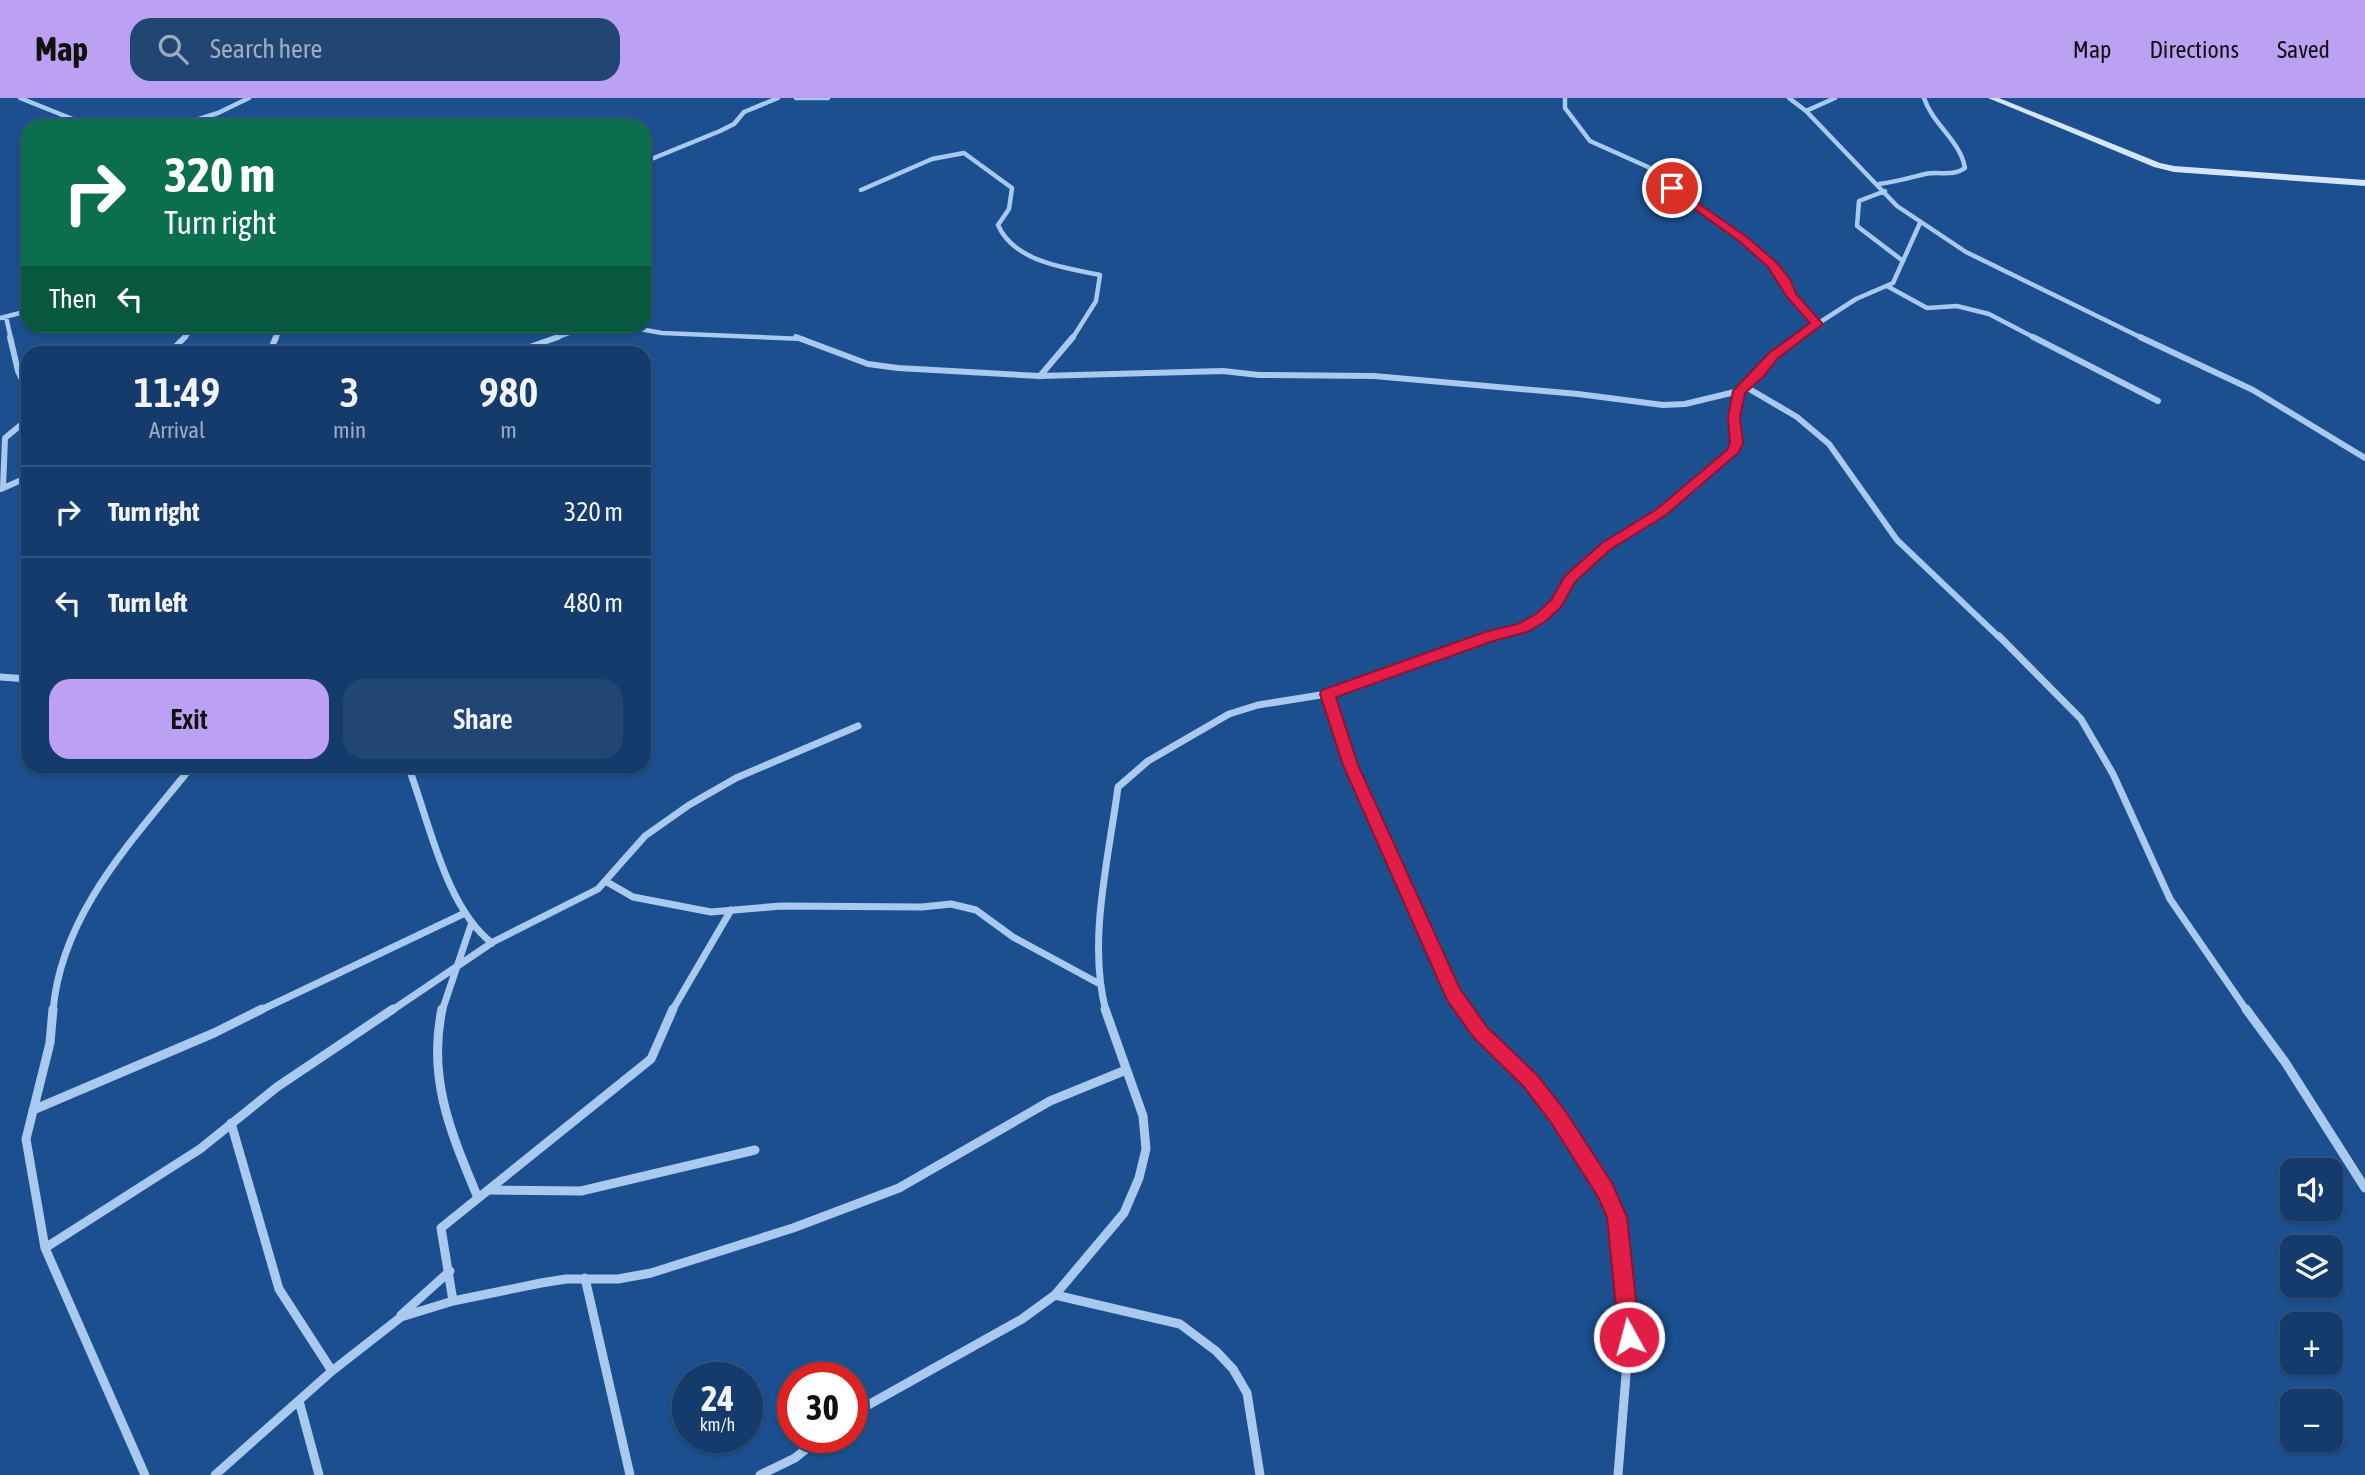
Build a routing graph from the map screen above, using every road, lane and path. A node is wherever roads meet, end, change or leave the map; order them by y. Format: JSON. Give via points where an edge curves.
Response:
{"nodes":[{"id":1,"x":20,"y":98,"type":"edge"},
{"id":2,"x":249,"y":98,"type":"edge"},
{"id":3,"x":778,"y":98,"type":"edge"},
{"id":4,"x":796,"y":98,"type":"edge"},
{"id":5,"x":828,"y":98,"type":"edge"},
{"id":6,"x":1565,"y":98,"type":"edge"},
{"id":7,"x":1789,"y":98,"type":"edge"},
{"id":8,"x":1835,"y":98,"type":"edge"},
{"id":9,"x":1924,"y":98,"type":"edge"},
{"id":10,"x":1992,"y":98,"type":"edge"},
{"id":11,"x":1806,"y":111,"type":"junction"},
{"id":12,"x":72,"y":119,"type":"edge"},
{"id":13,"x":199,"y":119,"type":"edge"},
{"id":14,"x":651,"y":159,"type":"edge"},
{"id":15,"x":2365,"y":183,"type":"edge"},
{"id":16,"x":1879,"y":184,"type":"junction"},
{"id":17,"x":862,"y":190,"type":"dead end"},
{"id":18,"x":1885,"y":191,"type":"junction"},
{"id":19,"x":1920,"y":223,"type":"junction"},
{"id":20,"x":1903,"y":261,"type":"junction"},
{"id":21,"x":1887,"y":286,"type":"junction"},
{"id":22,"x":21,"y":313,"type":"edge"},
{"id":23,"x":3,"y":317,"type":"edge"},
{"id":24,"x":1817,"y":324,"type":"junction"},
{"id":25,"x":651,"y":330,"type":"edge"},
{"id":26,"x":189,"y":333,"type":"edge"},
{"id":27,"x":568,"y":333,"type":"edge"},
{"id":28,"x":176,"y":346,"type":"edge"},
{"id":29,"x":532,"y":346,"type":"edge"},
{"id":30,"x":1040,"y":376,"type":"junction"},
{"id":31,"x":21,"y":378,"type":"edge"},
{"id":32,"x":1743,"y":389,"type":"junction"},
{"id":33,"x":2158,"y":401,"type":"dead end"},
{"id":34,"x":21,"y":425,"type":"edge"},
{"id":35,"x":2365,"y":458,"type":"edge"},
{"id":36,"x":21,"y":480,"type":"edge"},
{"id":37,"x":2,"y":488,"type":"edge"},
{"id":38,"x":0,"y":677,"type":"edge"},
{"id":39,"x":21,"y":679,"type":"edge"},
{"id":40,"x":1327,"y":694,"type":"junction"},
{"id":41,"x":858,"y":726,"type":"dead end"},
{"id":42,"x":186,"y":773,"type":"edge"},
{"id":43,"x":410,"y":773,"type":"edge"},
{"id":44,"x":607,"y":882,"type":"junction"},
{"id":45,"x":731,"y":910,"type":"junction"},
{"id":46,"x":466,"y":913,"type":"junction"},
{"id":47,"x":471,"y":925,"type":"junction"},
{"id":48,"x":492,"y":943,"type":"junction"},
{"id":49,"x":455,"y":968,"type":"junction"},
{"id":50,"x":1098,"y":983,"type":"junction"},
{"id":51,"x":1126,"y":1070,"type":"junction"},
{"id":52,"x":33,"y":1110,"type":"junction"},
{"id":53,"x":231,"y":1123,"type":"junction"},
{"id":54,"x":755,"y":1150,"type":"dead end"},
{"id":55,"x":2365,"y":1188,"type":"edge"},
{"id":56,"x":489,"y":1190,"type":"junction"},
{"id":57,"x":478,"y":1198,"type":"junction"},
{"id":58,"x":45,"y":1248,"type":"junction"},
{"id":59,"x":450,"y":1271,"type":"junction"},
{"id":60,"x":585,"y":1278,"type":"junction"},
{"id":61,"x":1055,"y":1295,"type":"junction"},
{"id":62,"x":453,"y":1301,"type":"junction"},
{"id":63,"x":396,"y":1321,"type":"junction"},
{"id":64,"x":332,"y":1371,"type":"junction"},
{"id":65,"x":299,"y":1401,"type":"junction"},
{"id":66,"x":868,"y":1405,"type":"edge"},
{"id":67,"x":801,"y":1453,"type":"edge"},
{"id":68,"x":145,"y":1475,"type":"edge"},
{"id":69,"x":215,"y":1475,"type":"edge"},
{"id":70,"x":319,"y":1475,"type":"edge"},
{"id":71,"x":630,"y":1475,"type":"edge"},
{"id":72,"x":760,"y":1475,"type":"edge"},
{"id":73,"x":1261,"y":1475,"type":"edge"},
{"id":74,"x":1618,"y":1475,"type":"edge"}],
"edges":[{"from":1,"to":12,"type":"street"},
{"from":2,"to":13,"type":"street"},
{"from":3,"to":14,"type":"street","via":[[744,112],[720,131]]},
{"from":4,"to":5,"type":"street"},
{"from":6,"to":24,"type":"street","via":[[1565,108],[1590,141],[1648,167],[1689,203],[1743,239],[1779,271],[1788,291]]},
{"from":7,"to":11,"type":"street"},
{"from":8,"to":11,"type":"street"},
{"from":9,"to":16,"type":"street","via":[[1936,124],[1964,158],[1965,168],[1958,173]]},
{"from":10,"to":15,"type":"street","via":[[2137,159],[2174,169]]},
{"from":11,"to":16,"type":"street"},
{"from":16,"to":18,"type":"street"},
{"from":17,"to":30,"type":"street","via":[[933,159],[967,154],[1012,188],[1009,209],[998,225],[1014,245],[1062,269],[1100,275],[1092,310]]},
{"from":18,"to":19,"type":"street"},
{"from":18,"to":20,"type":"street","via":[[1859,201],[1857,226]]},
{"from":19,"to":20,"type":"street"},
{"from":19,"to":35,"type":"street","via":[[2009,274],[2253,390]]},
{"from":20,"to":21,"type":"street","via":[[1897,278]]},
{"from":21,"to":24,"type":"street"},
{"from":21,"to":33,"type":"street","via":[[1927,308],[1957,306],[1989,314]]},
{"from":22,"to":23,"type":"street"},
{"from":23,"to":31,"type":"street"},
{"from":24,"to":32,"type":"street","via":[[1774,356]]},
{"from":25,"to":30,"type":"street","via":[[792,336],[868,364]]},
{"from":26,"to":28,"type":"street"},
{"from":27,"to":29,"type":"street"},
{"from":30,"to":32,"type":"street","via":[[1223,371],[1374,376],[1663,405],[1709,400]]},
{"from":32,"to":40,"type":"street","via":[[1734,417],[1732,452],[1661,512],[1607,546],[1570,579],[1541,618]]},
{"from":32,"to":55,"type":"street","via":[[1797,418],[1829,444],[1897,540],[2081,719],[2124,797],[2170,899],[2286,1062]]},
{"from":34,"to":37,"type":"street","via":[[5,438]]},
{"from":36,"to":37,"type":"street"},
{"from":38,"to":39,"type":"street"},
{"from":40,"to":50,"type":"street","via":[[1228,714],[1148,761],[1118,787],[1097,951]]},
{"from":40,"to":74,"type":"street","via":[[1350,765],[1454,995],[1559,1118],[1617,1217],[1629,1337]]},
{"from":41,"to":44,"type":"street","via":[[736,778],[689,805],[645,836]]},
{"from":42,"to":52,"type":"street","via":[[85,906],[55,984],[50,1043]]},
{"from":43,"to":46,"type":"street"},
{"from":44,"to":45,"type":"street","via":[[633,897],[683,909]]},
{"from":44,"to":48,"type":"street"},
{"from":45,"to":50,"type":"street","via":[[951,904],[976,910],[1013,937]]},
{"from":45,"to":56,"type":"street","via":[[679,994],[651,1059]]},
{"from":46,"to":47,"type":"street"},
{"from":46,"to":52,"type":"street","via":[[214,1033]]},
{"from":47,"to":48,"type":"street","via":[[479,937]]},
{"from":47,"to":49,"type":"street"},
{"from":48,"to":49,"type":"street"},
{"from":49,"to":53,"type":"street"},
{"from":49,"to":57,"type":"street","via":[[439,1025],[440,1082],[446,1121]]},
{"from":50,"to":51,"type":"street"},
{"from":51,"to":60,"type":"street","via":[[1050,1101],[883,1195],[651,1273]]},
{"from":51,"to":61,"type":"street","via":[[1143,1116],[1146,1149],[1139,1178],[1124,1213]]},
{"from":52,"to":58,"type":"street","via":[[27,1155]]},
{"from":53,"to":58,"type":"street","via":[[184,1160]]},
{"from":53,"to":64,"type":"street","via":[[279,1289]]},
{"from":54,"to":56,"type":"street","via":[[581,1191]]},
{"from":56,"to":57,"type":"street"},
{"from":57,"to":59,"type":"street","via":[[439,1232]]},
{"from":58,"to":68,"type":"street"},
{"from":59,"to":62,"type":"street"},
{"from":59,"to":63,"type":"street"},
{"from":60,"to":62,"type":"street"},
{"from":60,"to":71,"type":"street"},
{"from":61,"to":66,"type":"street"},
{"from":61,"to":73,"type":"street","via":[[1180,1324],[1216,1351],[1247,1393]]},
{"from":62,"to":63,"type":"street"},
{"from":63,"to":64,"type":"street"},
{"from":64,"to":65,"type":"street"},
{"from":65,"to":69,"type":"street"},
{"from":65,"to":70,"type":"street"},
{"from":67,"to":72,"type":"street"}]}
